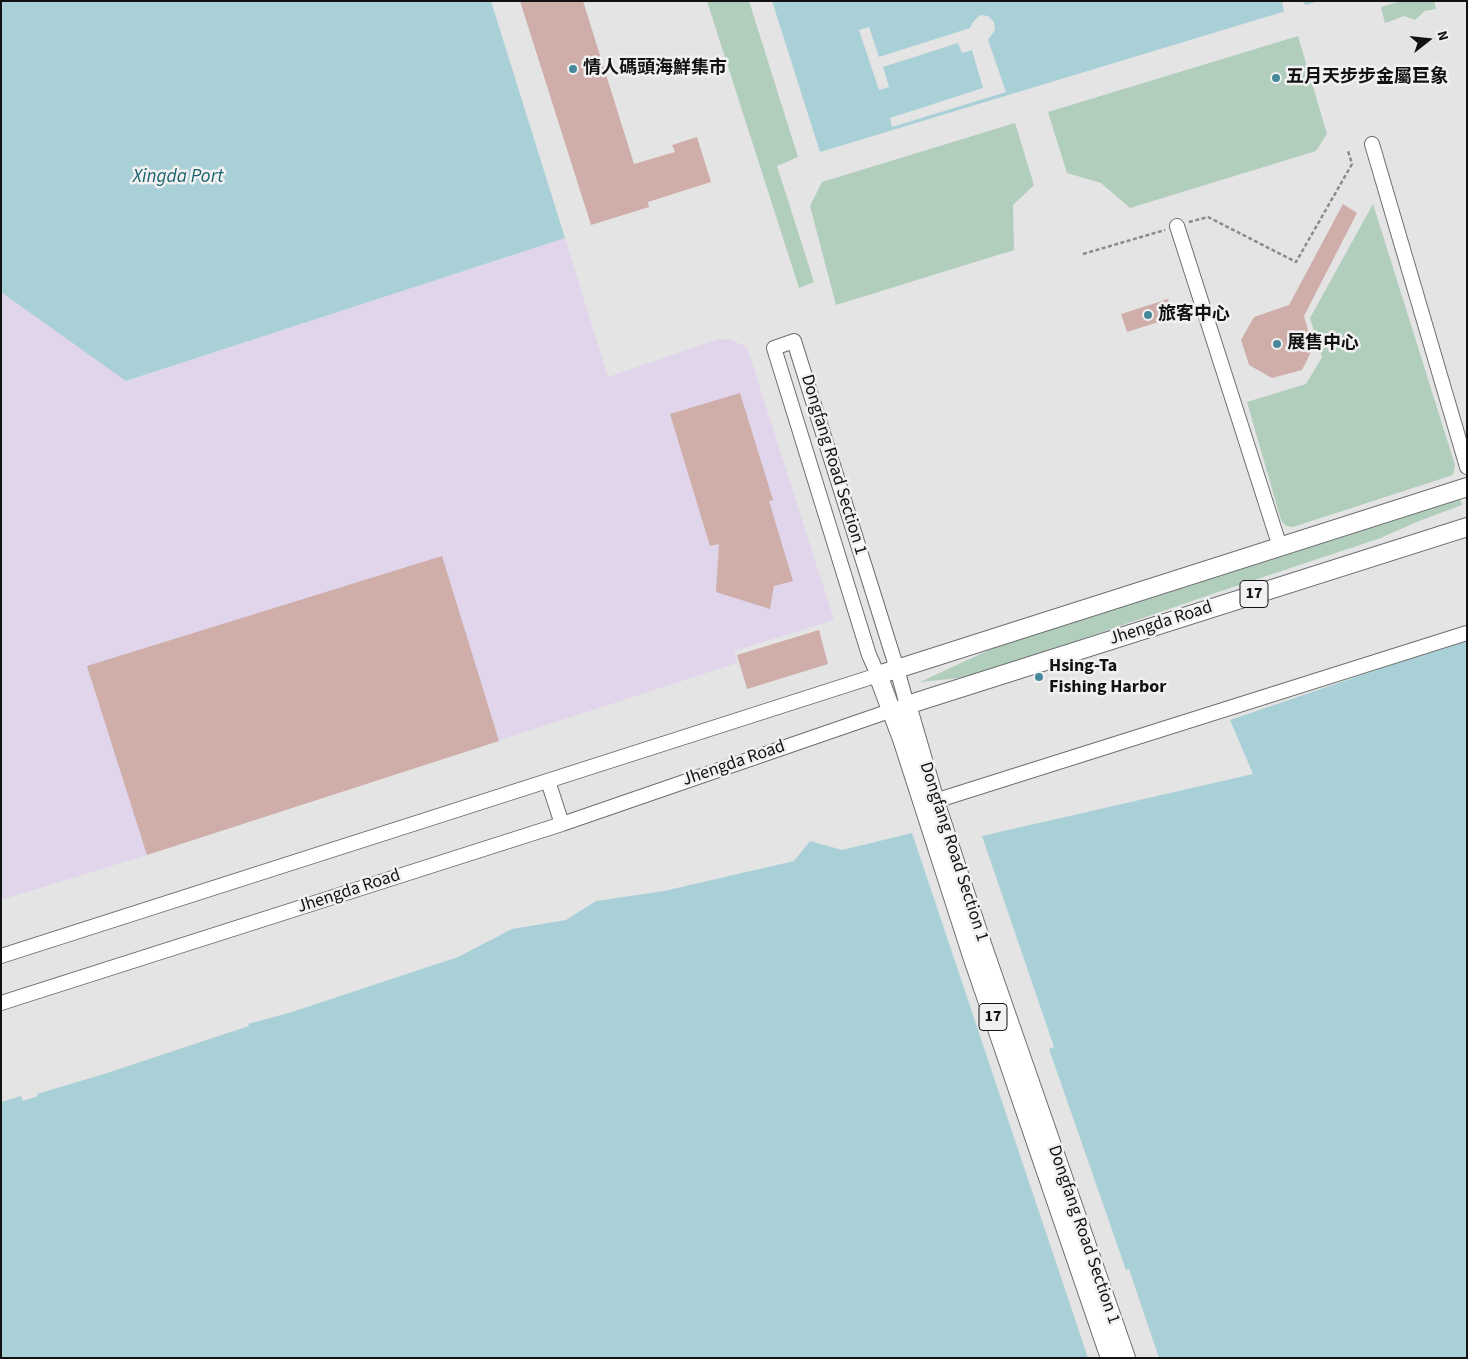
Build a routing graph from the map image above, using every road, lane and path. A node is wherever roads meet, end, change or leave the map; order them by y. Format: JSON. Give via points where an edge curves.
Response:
{"nodes":[{"id":1,"x":1372,"y":144,"type":"dead end"},
{"id":2,"x":1348,"y":151,"type":"dead end"},
{"id":3,"x":1177,"y":226,"type":"dead end"},
{"id":4,"x":1296,"y":262,"type":"dead end"},
{"id":5,"x":1467,"y":467,"type":"edge"},
{"id":6,"x":1467,"y":487,"type":"edge"},
{"id":7,"x":1467,"y":527,"type":"edge"},
{"id":8,"x":1280,"y":547,"type":"junction"},
{"id":9,"x":1467,"y":633,"type":"edge"},
{"id":10,"x":898,"y":669,"type":"junction"},
{"id":11,"x":878,"y":675,"type":"junction"},
{"id":12,"x":899,"y":707,"type":"junction"},
{"id":13,"x":548,"y":781,"type":"junction"},
{"id":14,"x":935,"y":801,"type":"junction"},
{"id":15,"x":562,"y":824,"type":"junction"},
{"id":16,"x":1,"y":956,"type":"edge"},
{"id":17,"x":1,"y":1003,"type":"edge"},
{"id":18,"x":1110,"y":1358,"type":"edge"},
{"id":19,"x":1126,"y":1358,"type":"edge"}],
"edges":[{"from":1,"to":5,"type":"street"},
{"from":2,"to":4,"type":"path","via":[[1352,164]]},
{"from":3,"to":8,"type":"street"},
{"from":6,"to":8,"type":"main road","name":"Jhengda Road","number":"17"},
{"from":7,"to":12,"type":"main road","name":"Jhengda Road","number":"17"},
{"from":8,"to":10,"type":"main road","name":"Jhengda Road","number":"17"},
{"from":9,"to":14,"type":"street"},
{"from":10,"to":11,"type":"main road","name":"Jhengda Road","number":"17"},
{"from":10,"to":11,"type":"street","name":"Dongfang Road Section 1","via":[[794,341],[774,348]]},
{"from":10,"to":12,"type":"street","name":"Dongfang Road Section 1"},
{"from":11,"to":12,"type":"main road","name":"Dongfang Road Section 1","number":"17"},
{"from":11,"to":13,"type":"street","name":"Jhengda Road"},
{"from":12,"to":14,"type":"main road","name":"Dongfang Road Section 1","number":"17"},
{"from":12,"to":15,"type":"street","name":"Jhengda Road"},
{"from":12,"to":18,"type":"main road","name":"Dongfang Road Section 1","number":"17","via":[[972,956]]},
{"from":13,"to":15,"type":"street"},
{"from":13,"to":16,"type":"street","name":"Jhengda Road"},
{"from":14,"to":19,"type":"main road","name":"Dongfang Road Section 1","number":"17"},
{"from":15,"to":17,"type":"street","name":"Jhengda Road"}]}
